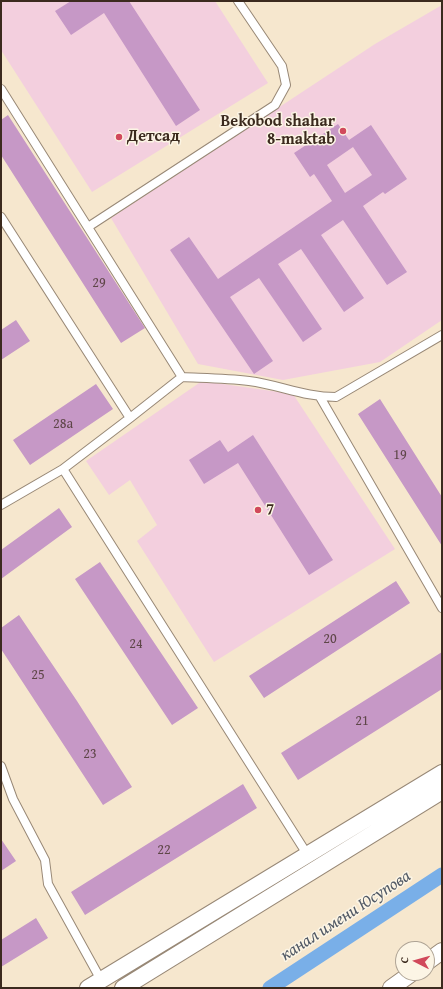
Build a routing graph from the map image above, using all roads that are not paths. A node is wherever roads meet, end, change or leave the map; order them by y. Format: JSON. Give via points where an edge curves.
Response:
{"nodes":[{"id":1,"x":238,"y":1,"type":"edge"},
{"id":2,"x":2,"y":93,"type":"edge"},
{"id":3,"x":1,"y":217,"type":"edge"},
{"id":4,"x":88,"y":227,"type":"junction"},
{"id":5,"x":442,"y":335,"type":"edge"},
{"id":6,"x":182,"y":377,"type":"junction"},
{"id":7,"x":320,"y":397,"type":"junction"},
{"id":8,"x":130,"y":418,"type":"junction"},
{"id":9,"x":62,"y":469,"type":"junction"},
{"id":10,"x":1,"y":505,"type":"edge"},
{"id":11,"x":442,"y":608,"type":"edge"},
{"id":12,"x":1,"y":766,"type":"edge"},
{"id":13,"x":442,"y":773,"type":"edge"},
{"id":14,"x":442,"y":791,"type":"edge"},
{"id":15,"x":307,"y":854,"type":"junction"},
{"id":16,"x":401,"y":981,"type":"edge"},
{"id":17,"x":94,"y":984,"type":"edge"},
{"id":18,"x":123,"y":988,"type":"edge"},
{"id":19,"x":392,"y":988,"type":"edge"}],
"edges":[{"from":1,"to":4,"type":"lane","via":[[282,66],[286,84],[275,105]]},
{"from":2,"to":4,"type":"lane"},
{"from":3,"to":8,"type":"lane"},
{"from":4,"to":6,"type":"lane"},
{"from":5,"to":7,"type":"lane","via":[[336,397]]},
{"from":6,"to":7,"type":"lane","via":[[250,381]]},
{"from":6,"to":8,"type":"lane"},
{"from":7,"to":11,"type":"lane"},
{"from":8,"to":9,"type":"lane"},
{"from":9,"to":10,"type":"lane"},
{"from":9,"to":15,"type":"lane"},
{"from":12,"to":17,"type":"lane","via":[[13,799],[46,860],[48,884]]},
{"from":13,"to":15,"type":"street"},
{"from":14,"to":18,"type":"street"},
{"from":15,"to":17,"type":"street"},
{"from":16,"to":19,"type":"street"}]}
